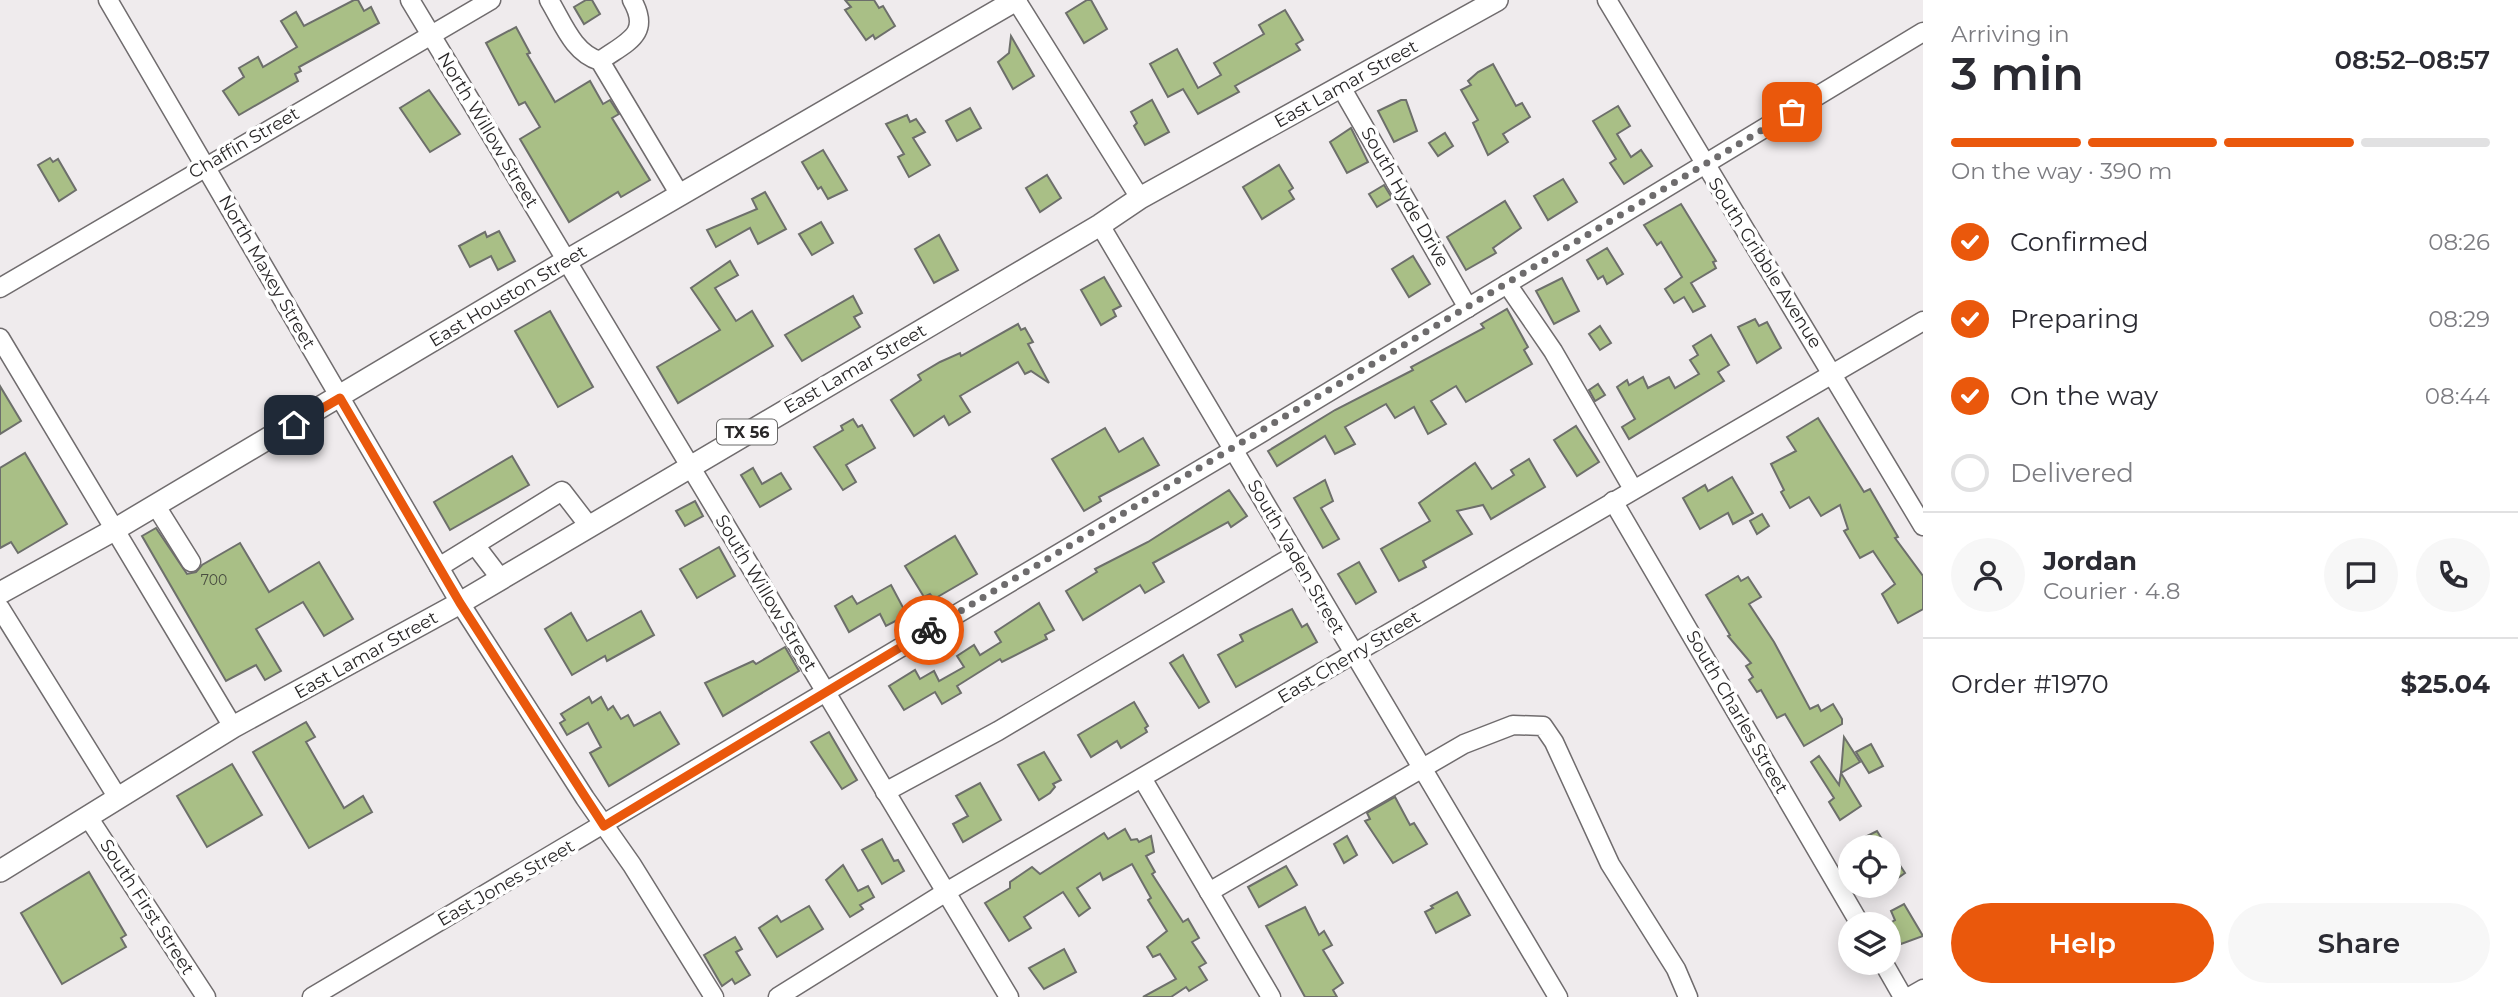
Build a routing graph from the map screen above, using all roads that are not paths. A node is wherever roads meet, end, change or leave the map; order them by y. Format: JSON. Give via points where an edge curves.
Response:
{"nodes":[{"id":1,"x":108,"y":0,"type":"edge"},
{"id":2,"x":410,"y":0,"type":"edge"},
{"id":3,"x":491,"y":0,"type":"edge"},
{"id":4,"x":549,"y":0,"type":"edge"},
{"id":5,"x":632,"y":0,"type":"edge"},
{"id":6,"x":1016,"y":0,"type":"edge"},
{"id":7,"x":1497,"y":0,"type":"edge"},
{"id":8,"x":1606,"y":0,"type":"edge"},
{"id":9,"x":1923,"y":32,"type":"edge"},
{"id":10,"x":431,"y":35,"type":"junction"},
{"id":11,"x":600,"y":61,"type":"junction"},
{"id":12,"x":1341,"y":87,"type":"junction"},
{"id":13,"x":205,"y":165,"type":"junction"},
{"id":14,"x":1704,"y":165,"type":"junction"},
{"id":15,"x":680,"y":195,"type":"junction"},
{"id":16,"x":1140,"y":198,"type":"junction"},
{"id":17,"x":1100,"y":225,"type":"junction"},
{"id":18,"x":566,"y":261,"type":"junction"},
{"id":19,"x":1507,"y":284,"type":"junction"},
{"id":20,"x":0,"y":288,"type":"edge"},
{"id":21,"x":1468,"y":308,"type":"junction"},
{"id":22,"x":1923,"y":321,"type":"edge"},
{"id":23,"x":0,"y":338,"type":"edge"},
{"id":24,"x":1833,"y":373,"type":"junction"},
{"id":25,"x":340,"y":398,"type":"junction"},
{"id":26,"x":1233,"y":450,"type":"junction"},
{"id":27,"x":689,"y":466,"type":"junction"},
{"id":28,"x":1633,"y":489,"type":"junction"},
{"id":29,"x":1613,"y":501,"type":"junction"},
{"id":30,"x":156,"y":506,"type":"junction"},
{"id":31,"x":589,"y":526,"type":"junction"},
{"id":32,"x":1923,"y":526,"type":"edge"},
{"id":33,"x":114,"y":530,"type":"junction"},
{"id":34,"x":475,"y":545,"type":"junction"},
{"id":35,"x":1295,"y":555,"type":"junction"},
{"id":36,"x":191,"y":562,"type":"dead end"},
{"id":37,"x":439,"y":567,"type":"junction"},
{"id":38,"x":501,"y":579,"type":"junction"},
{"id":39,"x":0,"y":593,"type":"edge"},
{"id":40,"x":460,"y":603,"type":"junction"},
{"id":41,"x":0,"y":608,"type":"edge"},
{"id":42,"x":1353,"y":654,"type":"junction"},
{"id":43,"x":825,"y":691,"type":"junction"},
{"id":44,"x":233,"y":727,"type":"junction"},
{"id":45,"x":1421,"y":767,"type":"junction"},
{"id":46,"x":1142,"y":778,"type":"junction"},
{"id":47,"x":885,"y":792,"type":"junction"},
{"id":48,"x":118,"y":798,"type":"junction"},
{"id":49,"x":88,"y":817,"type":"junction"},
{"id":50,"x":604,"y":826,"type":"junction"},
{"id":51,"x":0,"y":871,"type":"edge"},
{"id":52,"x":946,"y":892,"type":"junction"},
{"id":53,"x":1209,"y":892,"type":"junction"},
{"id":54,"x":1853,"y":912,"type":"edge"},
{"id":55,"x":1890,"y":975,"type":"edge"},
{"id":56,"x":1923,"y":989,"type":"edge"},
{"id":57,"x":206,"y":997,"type":"edge"},
{"id":58,"x":312,"y":997,"type":"edge"},
{"id":59,"x":714,"y":997,"type":"edge"},
{"id":60,"x":778,"y":997,"type":"edge"},
{"id":61,"x":1008,"y":997,"type":"edge"},
{"id":62,"x":1271,"y":997,"type":"edge"},
{"id":63,"x":1558,"y":997,"type":"edge"},
{"id":64,"x":1688,"y":997,"type":"edge"},
{"id":65,"x":1903,"y":997,"type":"edge"},
{"id":66,"x":1909,"y":997,"type":"edge"}],
"edges":[{"from":1,"to":13,"type":"street","name":"North Maxey Street"},
{"from":2,"to":10,"type":"street","name":"North Willow Street"},
{"from":3,"to":10,"type":"street","name":"Chaffin Street"},
{"from":4,"to":11,"type":"street","via":[[577,47],[586,57]]},
{"from":5,"to":11,"type":"street","via":[[641,22],[638,33]]},
{"from":6,"to":15,"type":"main road","name":"East Houston Street"},
{"from":6,"to":16,"type":"street"},
{"from":7,"to":12,"type":"main road","name":"East Lamar Street","number":"TX 56"},
{"from":8,"to":14,"type":"street","name":"South Gribble Avenue"},
{"from":9,"to":14,"type":"street","name":"East Jones Street"},
{"from":10,"to":13,"type":"street","name":"Chaffin Street"},
{"from":10,"to":18,"type":"street","name":"North Willow Street"},
{"from":11,"to":15,"type":"street"},
{"from":12,"to":16,"type":"main road","name":"East Lamar Street","number":"TX 56"},
{"from":12,"to":21,"type":"street","name":"South Hyde Drive"},
{"from":13,"to":20,"type":"street","name":"Chaffin Street"},
{"from":13,"to":25,"type":"street","name":"North Maxey Street"},
{"from":14,"to":19,"type":"street","name":"East Jones Street"},
{"from":14,"to":24,"type":"street","name":"South Gribble Avenue"},
{"from":15,"to":18,"type":"main road","name":"East Houston Street"},
{"from":16,"to":17,"type":"main road","name":"East Lamar Street","number":"TX 56"},
{"from":17,"to":26,"type":"street","name":"South Vaden Street"},
{"from":17,"to":27,"type":"main road","name":"East Lamar Street","number":"TX 56"},
{"from":18,"to":25,"type":"main road","name":"East Houston Street"},
{"from":18,"to":27,"type":"street","name":"South Willow Street"},
{"from":19,"to":21,"type":"street","name":"East Jones Street"},
{"from":19,"to":28,"type":"street","via":[[1553,351]]},
{"from":21,"to":26,"type":"street","name":"East Jones Street"},
{"from":22,"to":24,"type":"street","name":"East Cherry Street"},
{"from":23,"to":33,"type":"street"},
{"from":24,"to":28,"type":"street","name":"East Cherry Street"},
{"from":24,"to":32,"type":"street","name":"South Gribble Avenue"},
{"from":25,"to":30,"type":"main road","name":"East Houston Street"},
{"from":25,"to":37,"type":"street","name":"North Maxey Street"},
{"from":26,"to":35,"type":"street","name":"South Vaden Street"},
{"from":26,"to":43,"type":"street","name":"East Jones Street"},
{"from":27,"to":31,"type":"main road","name":"East Lamar Street","number":"TX 56"},
{"from":27,"to":43,"type":"street","name":"South Willow Street"},
{"from":28,"to":29,"type":"street","name":"East Cherry Street"},
{"from":29,"to":42,"type":"street","name":"East Cherry Street"},
{"from":29,"to":54,"type":"street","name":"South Charles Street"},
{"from":30,"to":33,"type":"main road","name":"East Houston Street"},
{"from":30,"to":36,"type":"street"},
{"from":31,"to":34,"type":"street","via":[[562,491]]},
{"from":31,"to":38,"type":"main road","name":"East Lamar Street","number":"TX 56"},
{"from":33,"to":39,"type":"main road","name":"East Houston Street"},
{"from":33,"to":44,"type":"street"},
{"from":34,"to":37,"type":"street"},
{"from":34,"to":38,"type":"street"},
{"from":35,"to":42,"type":"street","name":"South Vaden Street"},
{"from":35,"to":47,"type":"street","via":[[998,731]]},
{"from":37,"to":40,"type":"street","name":"North Maxey Street"},
{"from":38,"to":40,"type":"main road","name":"East Lamar Street","number":"TX 56"},
{"from":40,"to":44,"type":"main road","name":"East Lamar Street","number":"TX 56"},
{"from":40,"to":50,"type":"street","name":"North Maxey Street"},
{"from":41,"to":48,"type":"street"},
{"from":42,"to":45,"type":"street","name":"South Vaden Street"},
{"from":42,"to":46,"type":"street","name":"East Cherry Street"},
{"from":43,"to":47,"type":"street","name":"South Willow Street"},
{"from":43,"to":50,"type":"street","name":"East Jones Street"},
{"from":44,"to":48,"type":"main road","name":"East Lamar Street","number":"TX 56"},
{"from":45,"to":53,"type":"street"},
{"from":45,"to":63,"type":"street","name":"South Vaden Street"},
{"from":45,"to":64,"type":"street","via":[[1493,732],[1520,724],[1543,726],[1610,864],[1676,969]]},
{"from":46,"to":52,"type":"street","name":"East Cherry Street"},
{"from":46,"to":53,"type":"street"},
{"from":47,"to":52,"type":"street","name":"South Willow Street"},
{"from":48,"to":49,"type":"main road","name":"East Lamar Street","number":"TX 56"},
{"from":49,"to":51,"type":"main road","name":"East Lamar Street","number":"TX 56"},
{"from":49,"to":57,"type":"street","name":"South First Street"},
{"from":50,"to":58,"type":"street","name":"East Jones Street"},
{"from":50,"to":59,"type":"street","name":"North Maxey Street"},
{"from":52,"to":60,"type":"street","name":"East Cherry Street"},
{"from":52,"to":61,"type":"street","name":"South Willow Street"},
{"from":53,"to":62,"type":"street"},
{"from":55,"to":65,"type":"street"},
{"from":56,"to":66,"type":"street"}]}
